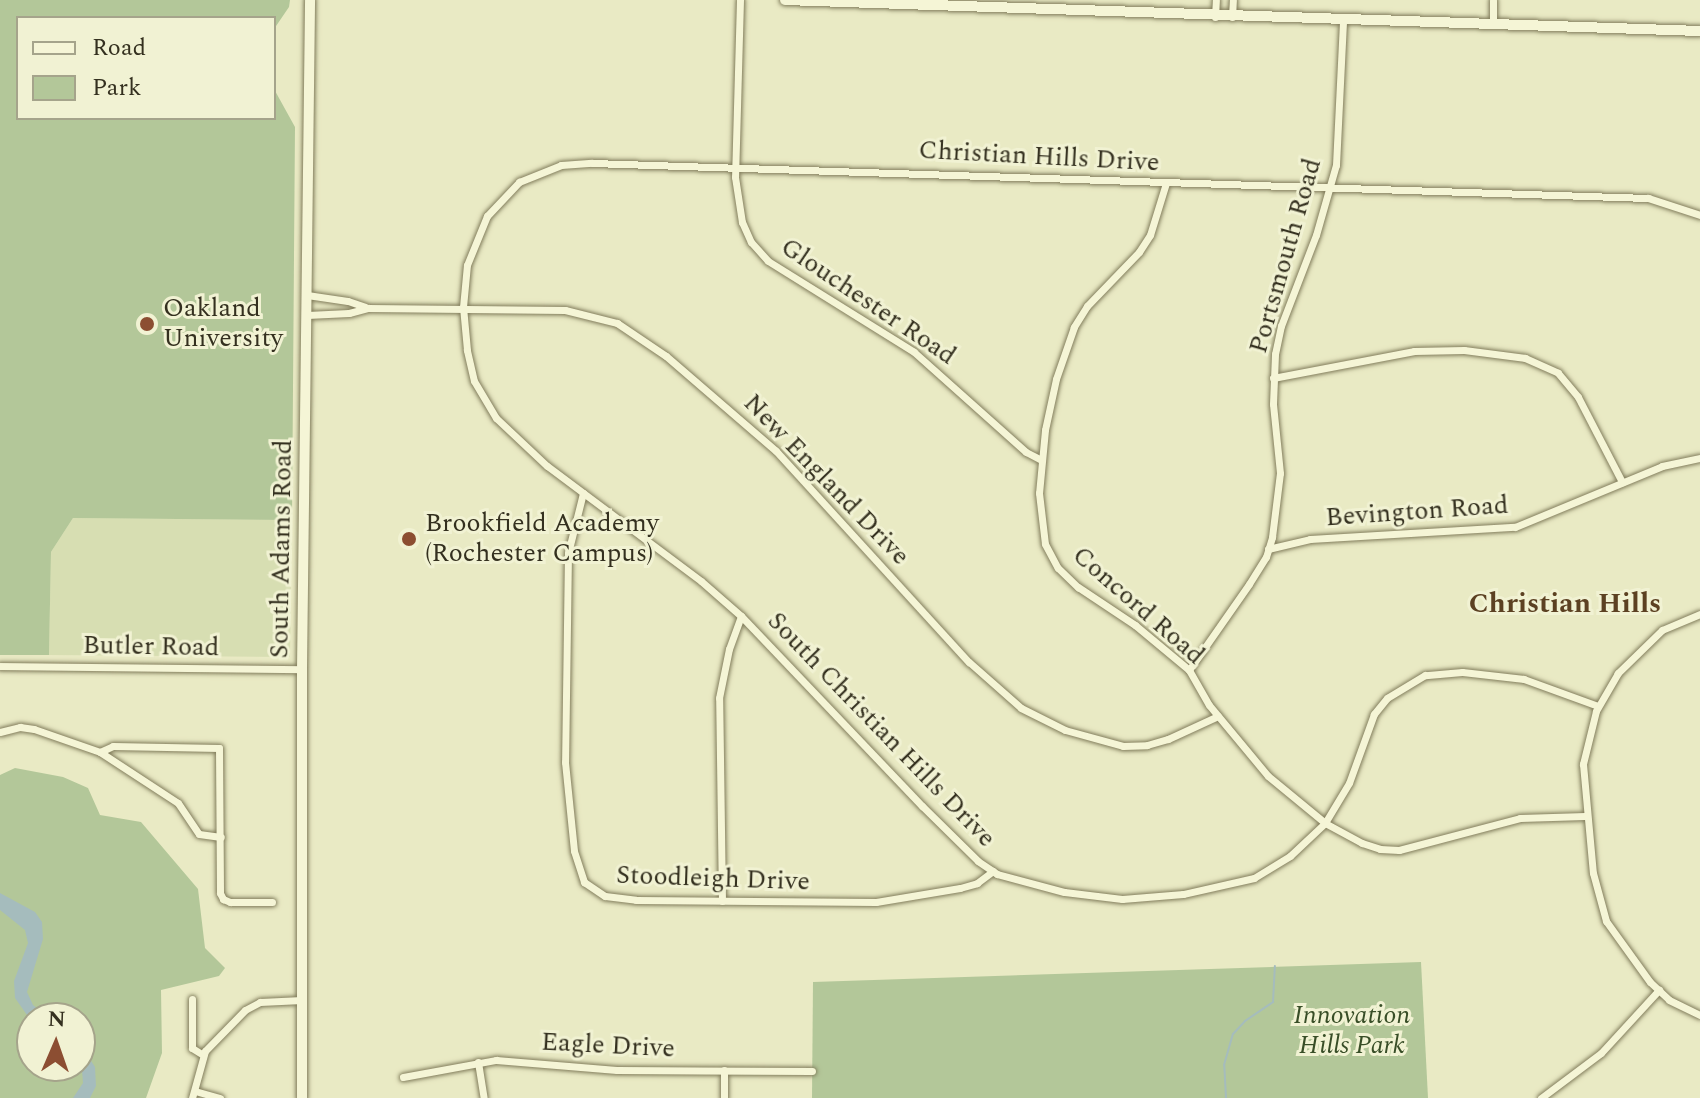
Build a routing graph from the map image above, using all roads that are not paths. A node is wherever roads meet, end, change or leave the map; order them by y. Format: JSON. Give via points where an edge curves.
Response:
{"nodes":[{"id":1,"x":310,"y":0,"type":"edge"},
{"id":2,"x":740,"y":0,"type":"edge"},
{"id":3,"x":785,"y":0,"type":"edge"},
{"id":4,"x":1216,"y":0,"type":"edge"},
{"id":5,"x":1233,"y":0,"type":"edge"},
{"id":6,"x":1493,"y":0,"type":"edge"},
{"id":7,"x":1215,"y":17,"type":"junction"},
{"id":8,"x":1232,"y":17,"type":"junction"},
{"id":9,"x":1343,"y":20,"type":"junction"},
{"id":10,"x":1493,"y":24,"type":"junction"},
{"id":11,"x":1700,"y":31,"type":"edge"},
{"id":12,"x":735,"y":166,"type":"junction"},
{"id":13,"x":1166,"y":183,"type":"junction"},
{"id":14,"x":1331,"y":186,"type":"junction"},
{"id":15,"x":1700,"y":215,"type":"edge"},
{"id":16,"x":307,"y":295,"type":"junction"},
{"id":17,"x":463,"y":307,"type":"junction"},
{"id":18,"x":368,"y":308,"type":"junction"},
{"id":19,"x":307,"y":315,"type":"junction"},
{"id":20,"x":1273,"y":378,"type":"junction"},
{"id":21,"x":1700,"y":458,"type":"edge"},
{"id":22,"x":1040,"y":459,"type":"junction"},
{"id":23,"x":1622,"y":482,"type":"junction"},
{"id":24,"x":583,"y":493,"type":"junction"},
{"id":25,"x":1268,"y":549,"type":"junction"},
{"id":26,"x":1700,"y":614,"type":"edge"},
{"id":27,"x":741,"y":616,"type":"junction"},
{"id":28,"x":0,"y":666,"type":"edge"},
{"id":29,"x":302,"y":669,"type":"junction"},
{"id":30,"x":1189,"y":670,"type":"junction"},
{"id":31,"x":1598,"y":706,"type":"junction"},
{"id":32,"x":1218,"y":716,"type":"junction"},
{"id":33,"x":0,"y":732,"type":"edge"},
{"id":34,"x":100,"y":752,"type":"junction"},
{"id":35,"x":1585,"y":816,"type":"junction"},
{"id":36,"x":1325,"y":823,"type":"junction"},
{"id":37,"x":221,"y":837,"type":"junction"},
{"id":38,"x":993,"y":871,"type":"junction"},
{"id":39,"x":722,"y":901,"type":"junction"},
{"id":40,"x":272,"y":902,"type":"dead end"},
{"id":41,"x":1659,"y":990,"type":"junction"},
{"id":42,"x":192,"y":999,"type":"dead end"},
{"id":43,"x":302,"y":1000,"type":"junction"},
{"id":44,"x":1700,"y":1015,"type":"edge"},
{"id":45,"x":203,"y":1055,"type":"junction"},
{"id":46,"x":478,"y":1062,"type":"junction"},
{"id":47,"x":724,"y":1070,"type":"junction"},
{"id":48,"x":812,"y":1071,"type":"dead end"},
{"id":49,"x":403,"y":1077,"type":"dead end"},
{"id":50,"x":194,"y":1095,"type":"edge"},
{"id":51,"x":220,"y":1098,"type":"edge"},
{"id":52,"x":302,"y":1098,"type":"edge"},
{"id":53,"x":484,"y":1098,"type":"edge"},
{"id":54,"x":724,"y":1098,"type":"edge"},
{"id":55,"x":1541,"y":1098,"type":"edge"}],
"edges":[{"from":1,"to":16,"type":"main road","name":"South Adams Road"},
{"from":2,"to":12,"type":"street","name":"Glouchester Road"},
{"from":3,"to":7,"type":"main road"},
{"from":4,"to":7,"type":"street"},
{"from":5,"to":8,"type":"street"},
{"from":6,"to":10,"type":"street"},
{"from":7,"to":8,"type":"main road"},
{"from":8,"to":9,"type":"main road"},
{"from":9,"to":10,"type":"main road"},
{"from":9,"to":14,"type":"street","name":"Portsmouth Road","via":[[1340,119]]},
{"from":10,"to":11,"type":"main road"},
{"from":12,"to":13,"type":"street","name":"Christian Hills Drive"},
{"from":12,"to":17,"type":"street","name":"Christian Hills Drive","via":[[561,165],[519,182],[499,200],[475,238]]},
{"from":12,"to":22,"type":"street","name":"Glouchester Road","via":[[742,222],[768,261],[914,352]]},
{"from":13,"to":14,"type":"street","name":"Christian Hills Drive"},
{"from":13,"to":22,"type":"street","name":"Concord Road","via":[[1158,218],[1144,243],[1074,327],[1050,404]]},
{"from":14,"to":15,"type":"street","name":"Christian Hills Drive","via":[[1648,198]]},
{"from":14,"to":20,"type":"street","name":"Portsmouth Road","via":[[1281,326]]},
{"from":16,"to":18,"type":"street","name":"New England Drive"},
{"from":16,"to":19,"type":"main road","name":"South Adams Road"},
{"from":17,"to":18,"type":"street","name":"New England Drive"},
{"from":17,"to":24,"type":"street","name":"South Christian Hills Drive","via":[[467,350],[483,401],[514,439]]},
{"from":17,"to":32,"type":"street","name":"New England Drive","via":[[565,310],[635,333],[776,451],[969,662],[1039,719],[1123,746],[1168,739]]},
{"from":18,"to":19,"type":"street","name":"New England Drive"},
{"from":19,"to":29,"type":"main road","name":"South Adams Road"},
{"from":20,"to":23,"type":"street","via":[[1414,351],[1464,350],[1525,358],[1558,373],[1578,397]]},
{"from":20,"to":25,"type":"street","name":"Portsmouth Road","via":[[1280,473]]},
{"from":21,"to":23,"type":"street","name":"Bevington Road"},
{"from":22,"to":30,"type":"street","name":"Concord Road","via":[[1045,544],[1063,575]]},
{"from":23,"to":25,"type":"street","name":"Bevington Road","via":[[1515,527],[1325,537]]},
{"from":24,"to":27,"type":"street","name":"South Christian Hills Drive"},
{"from":24,"to":39,"type":"street","name":"Stoodleigh Drive","via":[[568,553],[565,594],[565,762],[578,869],[584,882],[605,896]]},
{"from":25,"to":30,"type":"street","name":"Portsmouth Road"},
{"from":26,"to":31,"type":"street","via":[[1662,630],[1618,673]]},
{"from":27,"to":38,"type":"street","name":"South Christian Hills Drive","via":[[922,806]]},
{"from":27,"to":39,"type":"street","via":[[719,698]]},
{"from":28,"to":29,"type":"street","name":"Butler Road"},
{"from":29,"to":43,"type":"main road","name":"South Adams Road"},
{"from":30,"to":32,"type":"street","name":"Concord Road"},
{"from":31,"to":35,"type":"street","via":[[1583,764]]},
{"from":31,"to":36,"type":"street","name":"South Christian Hills Drive","via":[[1524,679],[1462,672],[1425,675],[1387,698],[1374,714],[1349,783]]},
{"from":32,"to":36,"type":"street","name":"Concord Road","via":[[1268,776]]},
{"from":33,"to":34,"type":"street","via":[[34,729]]},
{"from":34,"to":37,"type":"street","via":[[178,803],[199,834]]},
{"from":34,"to":37,"type":"street","via":[[113,746],[219,748]]},
{"from":35,"to":36,"type":"street","name":"Concord Road","via":[[1492,823],[1399,850],[1362,843]]},
{"from":35,"to":41,"type":"street","via":[[1606,921]]},
{"from":36,"to":38,"type":"street","name":"South Christian Hills Drive","via":[[1290,856],[1254,878],[1183,894],[1094,897]]},
{"from":37,"to":40,"type":"street","via":[[223,899]]},
{"from":38,"to":39,"type":"street","name":"Stoodleigh Drive","via":[[960,888],[876,902]]},
{"from":41,"to":44,"type":"street"},
{"from":41,"to":55,"type":"street","via":[[1601,1053]]},
{"from":42,"to":45,"type":"street","via":[[192,1048]]},
{"from":43,"to":45,"type":"street","via":[[250,1006]]},
{"from":43,"to":52,"type":"main road","name":"South Adams Road"},
{"from":45,"to":50,"type":"street"},
{"from":46,"to":47,"type":"street","name":"Eagle Drive"},
{"from":46,"to":49,"type":"street","name":"Eagle Drive"},
{"from":46,"to":53,"type":"street"},
{"from":47,"to":48,"type":"street","name":"Eagle Drive"},
{"from":47,"to":54,"type":"street"},
{"from":50,"to":51,"type":"street"}]}
